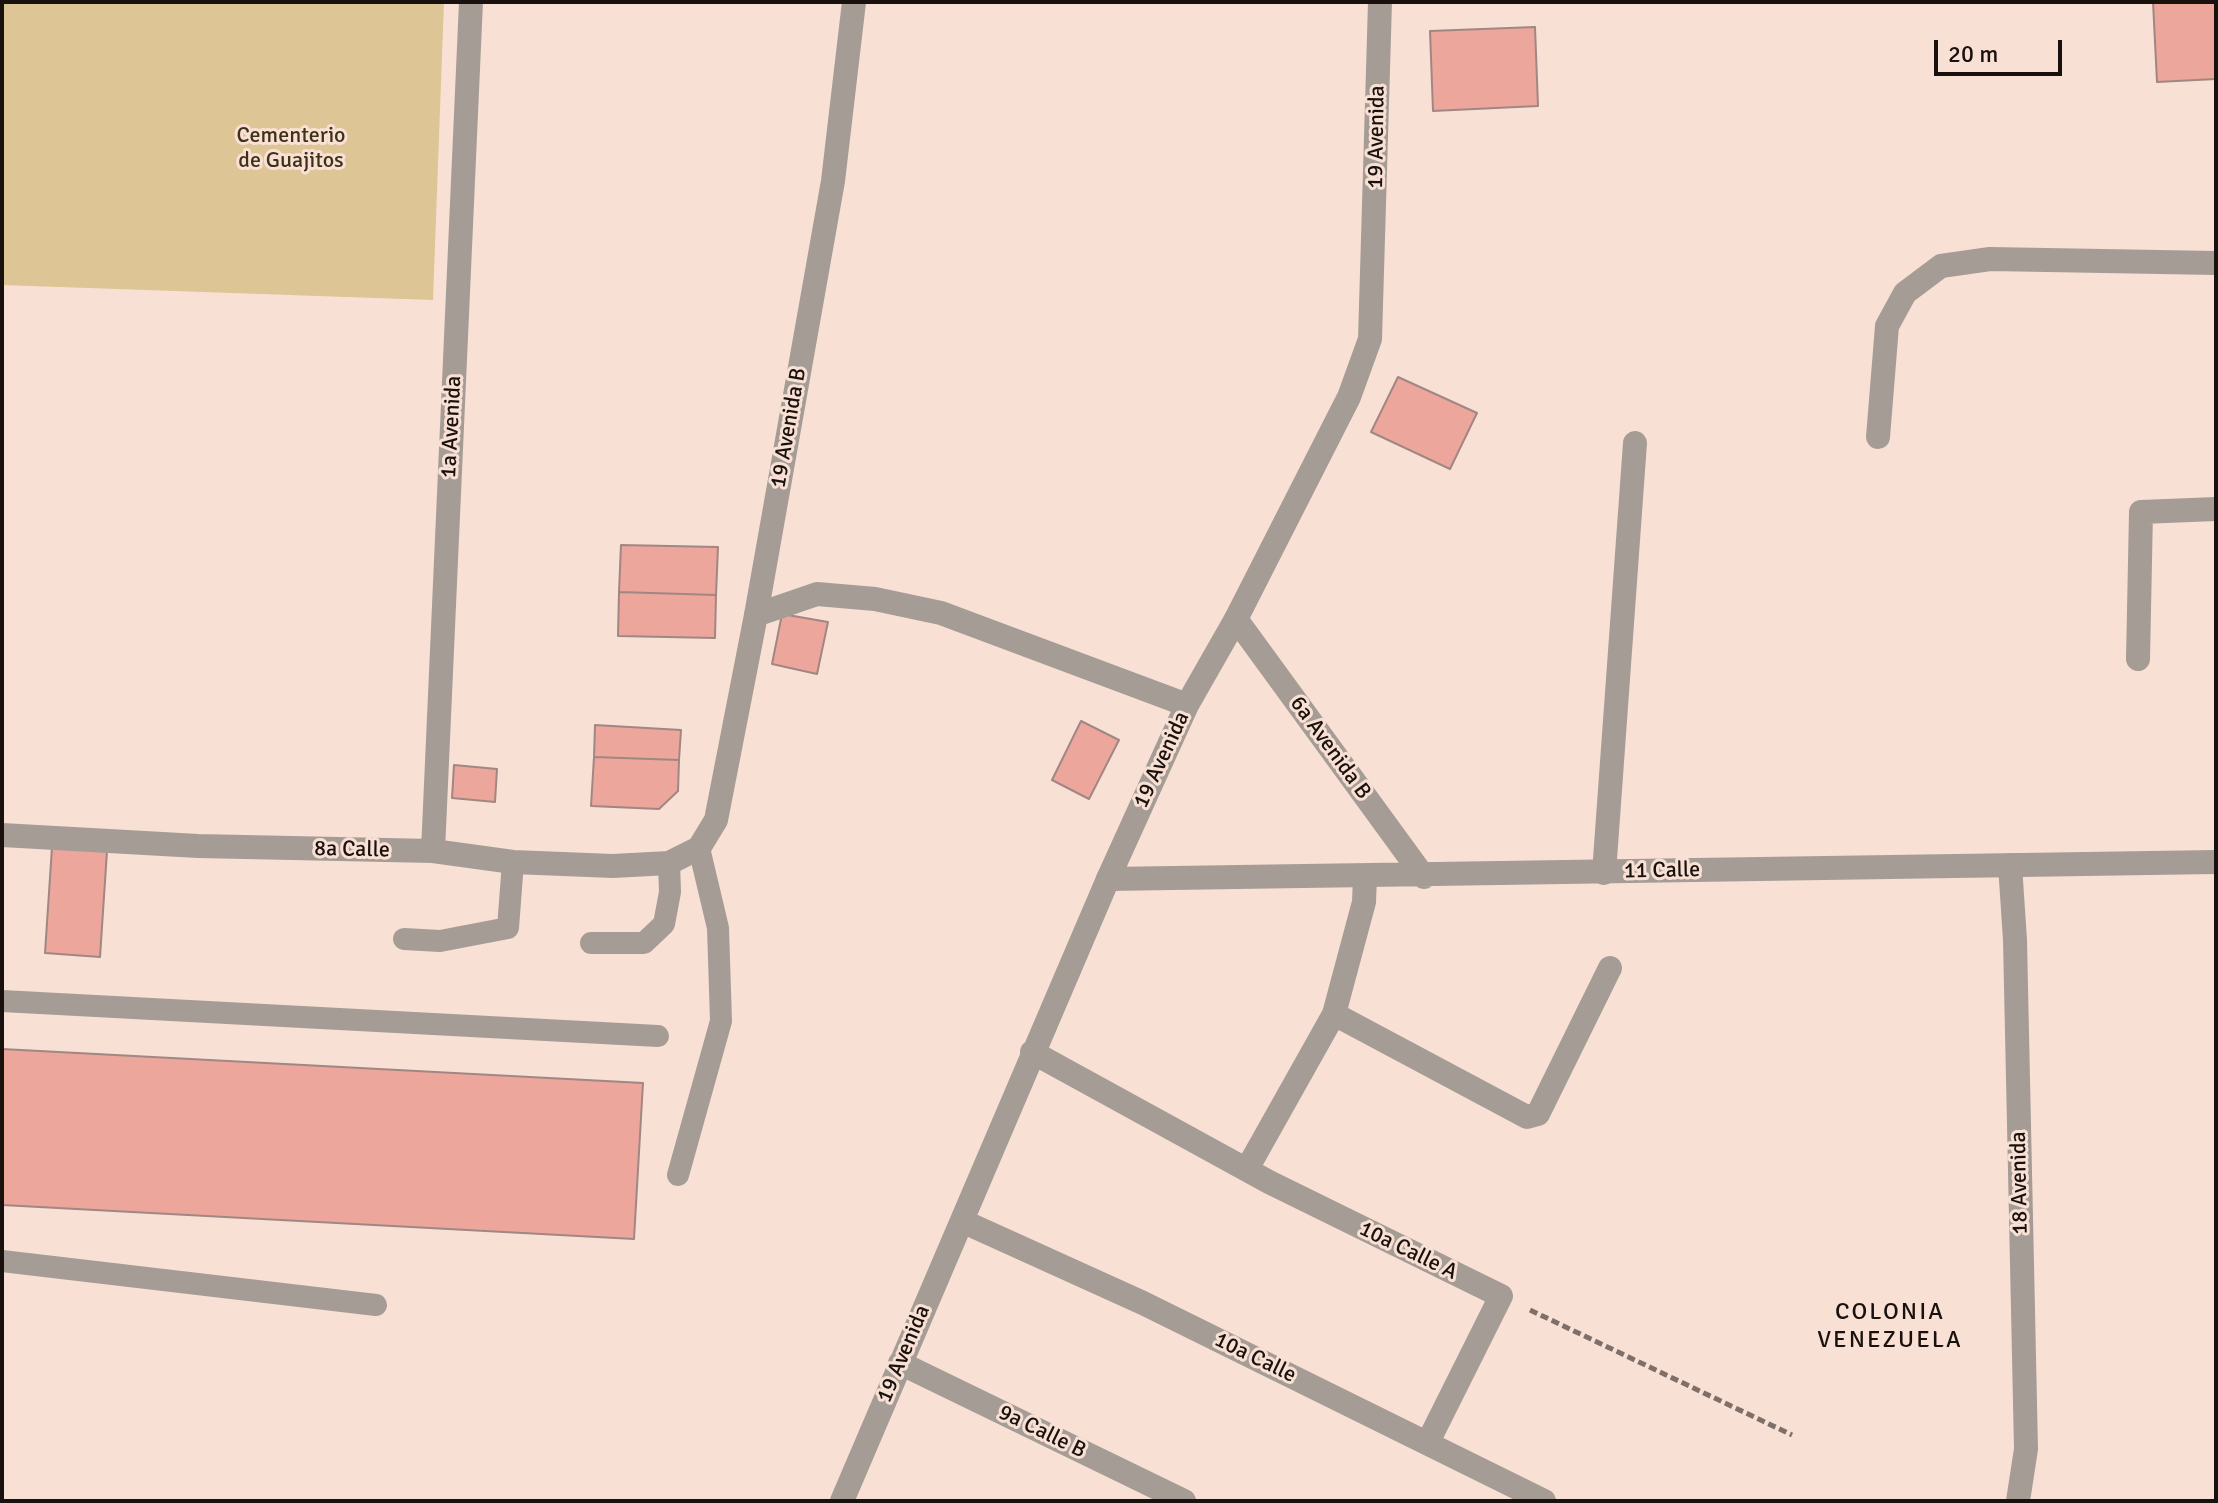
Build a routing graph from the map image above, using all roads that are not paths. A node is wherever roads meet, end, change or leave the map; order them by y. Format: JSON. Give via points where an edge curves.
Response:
{"nodes":[{"id":1,"x":471,"y":2,"type":"edge"},
{"id":2,"x":854,"y":2,"type":"edge"},
{"id":3,"x":1380,"y":2,"type":"edge"},
{"id":4,"x":2216,"y":263,"type":"edge"},
{"id":5,"x":1878,"y":437,"type":"dead end"},
{"id":6,"x":1635,"y":443,"type":"dead end"},
{"id":7,"x":2216,"y":509,"type":"edge"},
{"id":8,"x":756,"y":615,"type":"junction"},
{"id":9,"x":1236,"y":619,"type":"junction"},
{"id":10,"x":2138,"y":659,"type":"dead end"},
{"id":11,"x":1187,"y":705,"type":"junction"},
{"id":12,"x":2,"y":835,"type":"edge"},
{"id":13,"x":699,"y":848,"type":"junction"},
{"id":14,"x":433,"y":851,"type":"junction"},
{"id":15,"x":513,"y":862,"type":"junction"},
{"id":16,"x":2216,"y":862,"type":"edge"},
{"id":17,"x":669,"y":863,"type":"junction"},
{"id":18,"x":2010,"y":865,"type":"junction"},
{"id":19,"x":1604,"y":873,"type":"junction"},
{"id":20,"x":1365,"y":877,"type":"junction"},
{"id":21,"x":1424,"y":877,"type":"junction"},
{"id":22,"x":1108,"y":879,"type":"junction"},
{"id":23,"x":404,"y":939,"type":"dead end"},
{"id":24,"x":591,"y":943,"type":"dead end"},
{"id":25,"x":1610,"y":968,"type":"dead end"},
{"id":26,"x":2,"y":1001,"type":"edge"},
{"id":27,"x":1334,"y":1014,"type":"junction"},
{"id":28,"x":658,"y":1036,"type":"dead end"},
{"id":29,"x":1032,"y":1052,"type":"junction"},
{"id":30,"x":1247,"y":1169,"type":"junction"},
{"id":31,"x":678,"y":1175,"type":"dead end"},
{"id":32,"x":962,"y":1221,"type":"junction"},
{"id":33,"x":2,"y":1261,"type":"edge"},
{"id":34,"x":376,"y":1305,"type":"dead end"},
{"id":35,"x":900,"y":1363,"type":"junction"},
{"id":36,"x":1428,"y":1442,"type":"junction"},
{"id":37,"x":842,"y":1501,"type":"edge"},
{"id":38,"x":1184,"y":1501,"type":"edge"},
{"id":39,"x":1544,"y":1501,"type":"edge"},
{"id":40,"x":2018,"y":1501,"type":"edge"}],
"edges":[{"from":1,"to":14,"type":"street","name":"1a Avenida"},
{"from":2,"to":8,"type":"street","name":"19 Avenida B","via":[[833,181]]},
{"from":3,"to":9,"type":"street","name":"19 Avenida","via":[[1370,339],[1349,397]]},
{"from":4,"to":5,"type":"street","via":[[1990,259],[1941,266],[1905,293],[1887,326]]},
{"from":6,"to":19,"type":"street"},
{"from":7,"to":10,"type":"street","via":[[2141,512]]},
{"from":8,"to":11,"type":"street","via":[[817,594],[875,599],[941,613]]},
{"from":8,"to":13,"type":"street","name":"19 Avenida B","via":[[716,820]]},
{"from":9,"to":11,"type":"street","name":"19 Avenida"},
{"from":9,"to":21,"type":"street","name":"6a Avenida B"},
{"from":11,"to":22,"type":"street","name":"19 Avenida"},
{"from":12,"to":14,"type":"street","name":"8a Calle"},
{"from":13,"to":17,"type":"street","name":"8a Calle"},
{"from":13,"to":31,"type":"lane","via":[[718,928],[721,1021]]},
{"from":14,"to":15,"type":"street","name":"8a Calle"},
{"from":15,"to":17,"type":"street","name":"8a Calle"},
{"from":15,"to":23,"type":"lane","via":[[508,928],[440,941]]},
{"from":16,"to":18,"type":"street","name":"11 Calle"},
{"from":17,"to":24,"type":"lane","via":[[664,924],[644,943]]},
{"from":18,"to":19,"type":"street","name":"11 Calle"},
{"from":18,"to":40,"type":"street","name":"18 Avenida","via":[[2026,1449]]},
{"from":19,"to":21,"type":"street","name":"11 Calle"},
{"from":20,"to":21,"type":"street","name":"11 Calle"},
{"from":20,"to":22,"type":"street","name":"11 Calle"},
{"from":20,"to":27,"type":"street","via":[[1364,902]]},
{"from":22,"to":29,"type":"street","name":"19 Avenida"},
{"from":25,"to":27,"type":"street","via":[[1533,1117]]},
{"from":26,"to":28,"type":"lane"},
{"from":27,"to":30,"type":"street"},
{"from":29,"to":30,"type":"street","name":"10a Calle A"},
{"from":29,"to":32,"type":"street","name":"19 Avenida"},
{"from":30,"to":36,"type":"street","name":"10a Calle A","via":[[1501,1296]]},
{"from":32,"to":35,"type":"street","name":"19 Avenida"},
{"from":32,"to":36,"type":"street","name":"10a Calle"},
{"from":33,"to":34,"type":"lane"},
{"from":35,"to":37,"type":"street","name":"19 Avenida"},
{"from":35,"to":38,"type":"street","name":"9a Calle B"},
{"from":36,"to":39,"type":"street","name":"10a Calle"}]}
